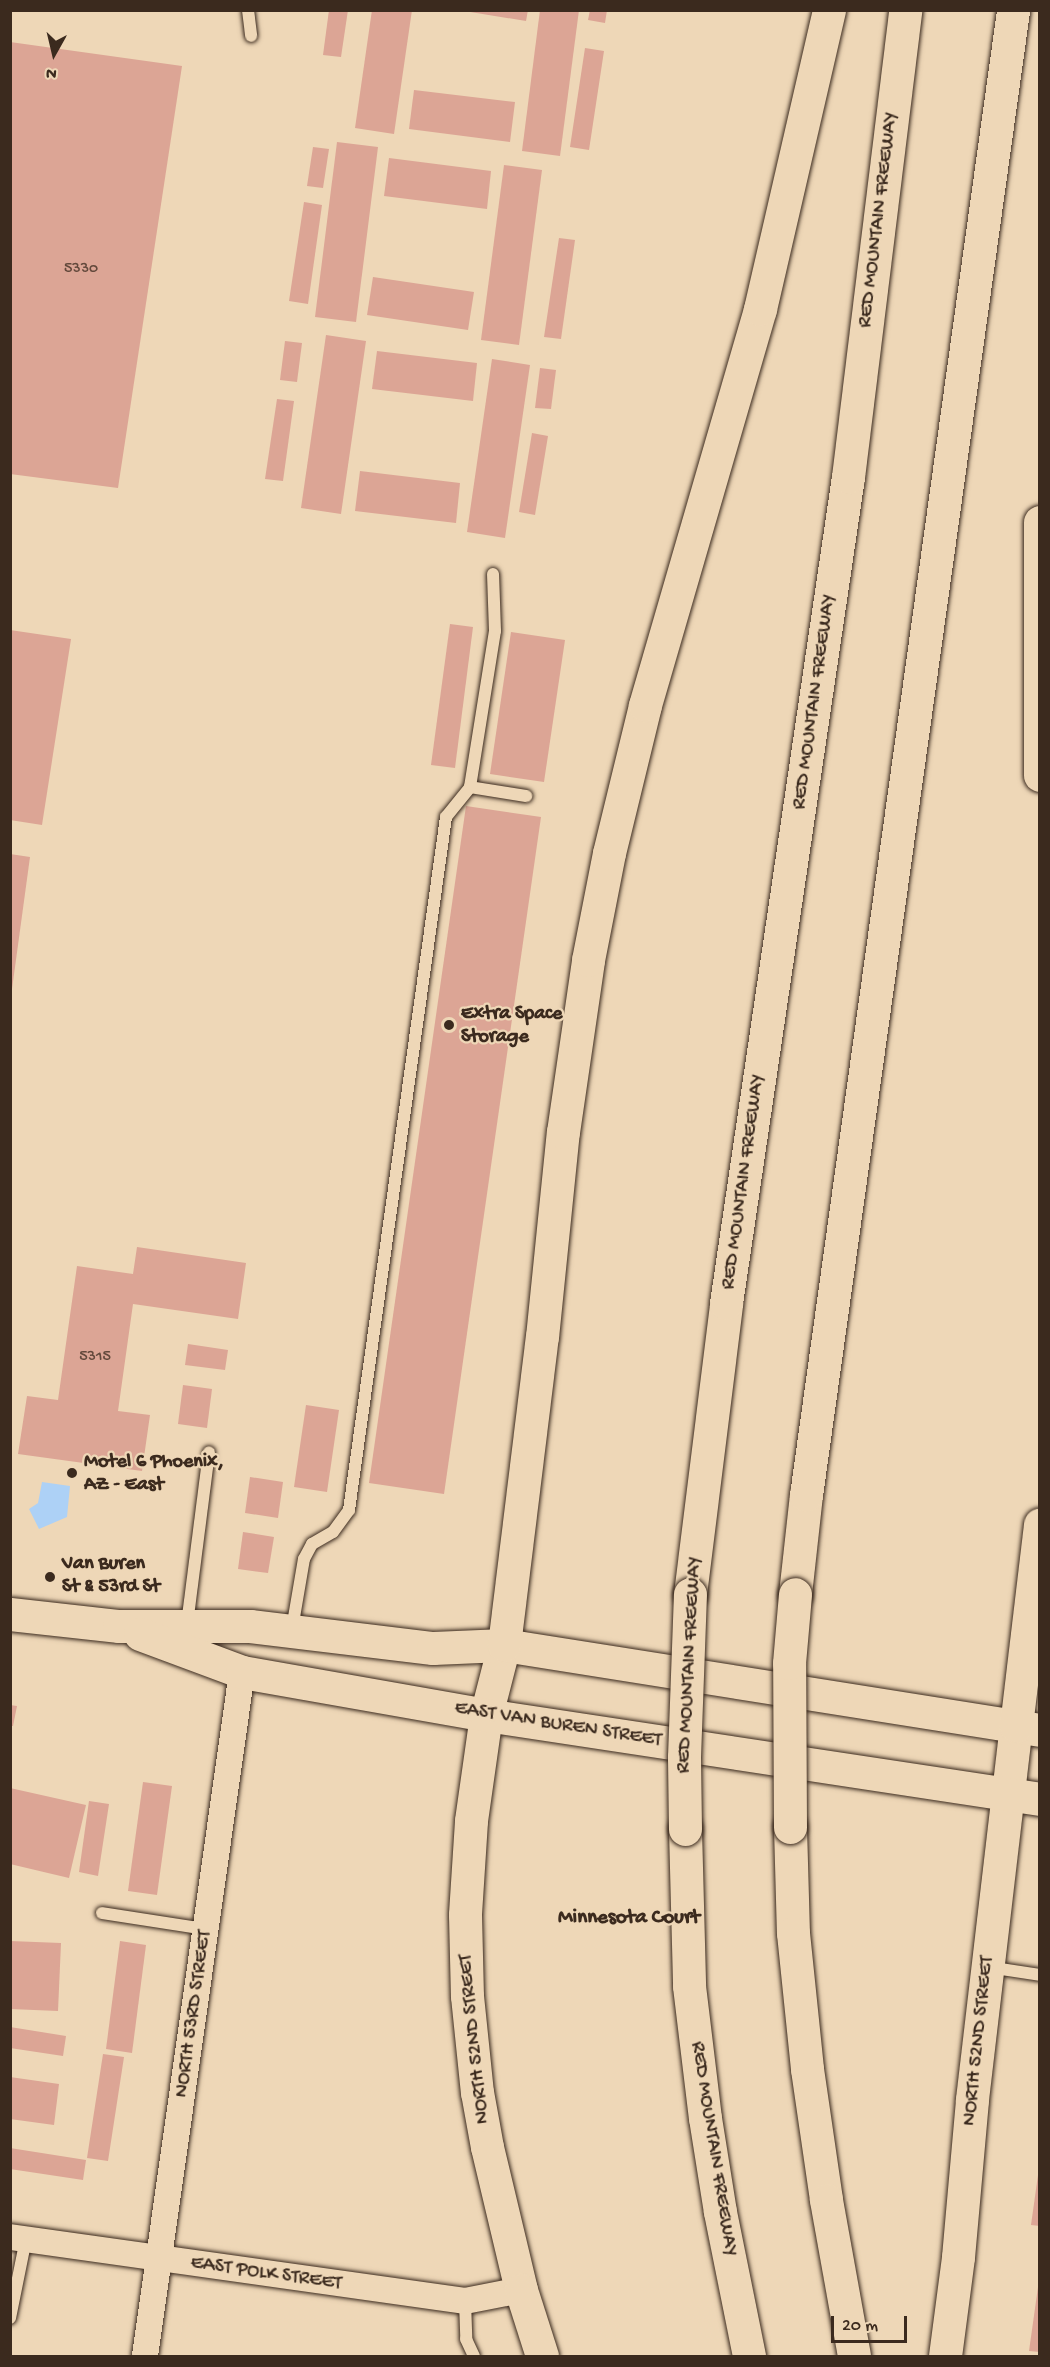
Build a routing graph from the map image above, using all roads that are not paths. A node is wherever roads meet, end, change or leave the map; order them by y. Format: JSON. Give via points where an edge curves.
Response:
{"nodes":[{"id":1,"x":248,"y":10,"type":"edge"},
{"id":2,"x":829,"y":10,"type":"edge"},
{"id":3,"x":905,"y":10,"type":"edge"},
{"id":4,"x":1013,"y":10,"type":"edge"},
{"id":5,"x":251,"y":36,"type":"dead end"},
{"id":6,"x":1040,"y":522,"type":"edge"},
{"id":7,"x":493,"y":574,"type":"dead end"},
{"id":8,"x":1040,"y":775,"type":"edge"},
{"id":9,"x":470,"y":787,"type":"junction"},
{"id":10,"x":526,"y":796,"type":"dead end"},
{"id":11,"x":209,"y":1452,"type":"dead end"},
{"id":12,"x":1040,"y":1524,"type":"edge"},
{"id":13,"x":10,"y":1614,"type":"edge"},
{"id":14,"x":119,"y":1626,"type":"junction"},
{"id":15,"x":187,"y":1626,"type":"junction"},
{"id":16,"x":292,"y":1630,"type":"junction"},
{"id":17,"x":504,"y":1645,"type":"junction"},
{"id":18,"x":242,"y":1672,"type":"junction"},
{"id":19,"x":486,"y":1714,"type":"junction"},
{"id":20,"x":1028,"y":1728,"type":"edge"},
{"id":21,"x":1006,"y":1795,"type":"junction"},
{"id":22,"x":1040,"y":1798,"type":"edge"},
{"id":23,"x":102,"y":1913,"type":"dead end"},
{"id":24,"x":205,"y":1929,"type":"junction"},
{"id":25,"x":988,"y":1967,"type":"junction"},
{"id":26,"x":1040,"y":1975,"type":"edge"},
{"id":27,"x":18,"y":2238,"type":"edge"},
{"id":28,"x":161,"y":2260,"type":"junction"},
{"id":29,"x":521,"y":2290,"type":"junction"},
{"id":30,"x":465,"y":2301,"type":"junction"},
{"id":31,"x":10,"y":2318,"type":"edge"},
{"id":32,"x":146,"y":2356,"type":"edge"},
{"id":33,"x":474,"y":2356,"type":"edge"},
{"id":34,"x":542,"y":2356,"type":"edge"},
{"id":35,"x":749,"y":2356,"type":"edge"},
{"id":36,"x":854,"y":2356,"type":"edge"},
{"id":37,"x":945,"y":2356,"type":"edge"}],
"edges":[{"from":1,"to":5,"type":"lane"},
{"from":2,"to":17,"type":"main road","name":"NORTH 52ND STREET","via":[[760,309],[645,705],[609,853],[588,960],[563,1132]]},
{"from":3,"to":35,"type":"main road","name":"RED MOUNTAIN FREEWAY","bridge":true,"via":[[846,488],[726,1302],[690,1594],[684,1757],[692,2008],[720,2212]]},
{"from":4,"to":36,"type":"main road","bridge":true,"via":[[811,1460],[789,1675],[793,1933],[825,2200]]},
{"from":6,"to":8,"type":"main road"},
{"from":7,"to":9,"type":"lane","via":[[495,631]]},
{"from":9,"to":10,"type":"lane"},
{"from":9,"to":16,"type":"lane","via":[[446,817],[349,1510],[333,1532],[312,1544],[304,1559]]},
{"from":11,"to":15,"type":"lane"},
{"from":12,"to":20,"type":"main road","name":"NORTH 52ND STREET"},
{"from":13,"to":14,"type":"main road","name":"EAST VAN BUREN STREET"},
{"from":14,"to":15,"type":"main road","name":"EAST VAN BUREN STREET"},
{"from":14,"to":18,"type":"main road","name":"EAST VAN BUREN STREET"},
{"from":15,"to":16,"type":"main road","name":"EAST VAN BUREN STREET"},
{"from":16,"to":17,"type":"main road","name":"EAST VAN BUREN STREET","via":[[433,1648]]},
{"from":17,"to":19,"type":"main road","name":"NORTH 52ND STREET"},
{"from":17,"to":20,"type":"main road","name":"EAST VAN BUREN STREET"},
{"from":18,"to":19,"type":"main road","name":"EAST VAN BUREN STREET"},
{"from":18,"to":24,"type":"street","name":"NORTH 53RD STREET"},
{"from":19,"to":21,"type":"main road","name":"EAST VAN BUREN STREET"},
{"from":19,"to":29,"type":"main road","name":"NORTH 52ND STREET","via":[[471,1821],[465,1915],[467,1996],[487,2147]]},
{"from":20,"to":21,"type":"main road","name":"NORTH 52ND STREET"},
{"from":21,"to":22,"type":"main road","name":"EAST VAN BUREN STREET"},
{"from":21,"to":25,"type":"main road","name":"NORTH 52ND STREET"},
{"from":23,"to":24,"type":"lane"},
{"from":24,"to":28,"type":"street","name":"NORTH 53RD STREET"},
{"from":25,"to":26,"type":"lane"},
{"from":25,"to":37,"type":"main road","name":"NORTH 52ND STREET"},
{"from":27,"to":28,"type":"street","name":"EAST POLK STREET"},
{"from":27,"to":31,"type":"lane"},
{"from":28,"to":30,"type":"street","name":"EAST POLK STREET"},
{"from":28,"to":32,"type":"street","name":"NORTH 53RD STREET"},
{"from":29,"to":30,"type":"street","name":"EAST POLK STREET"},
{"from":29,"to":34,"type":"main road","name":"NORTH 52ND STREET"},
{"from":30,"to":33,"type":"lane","via":[[466,2339]]}]}
